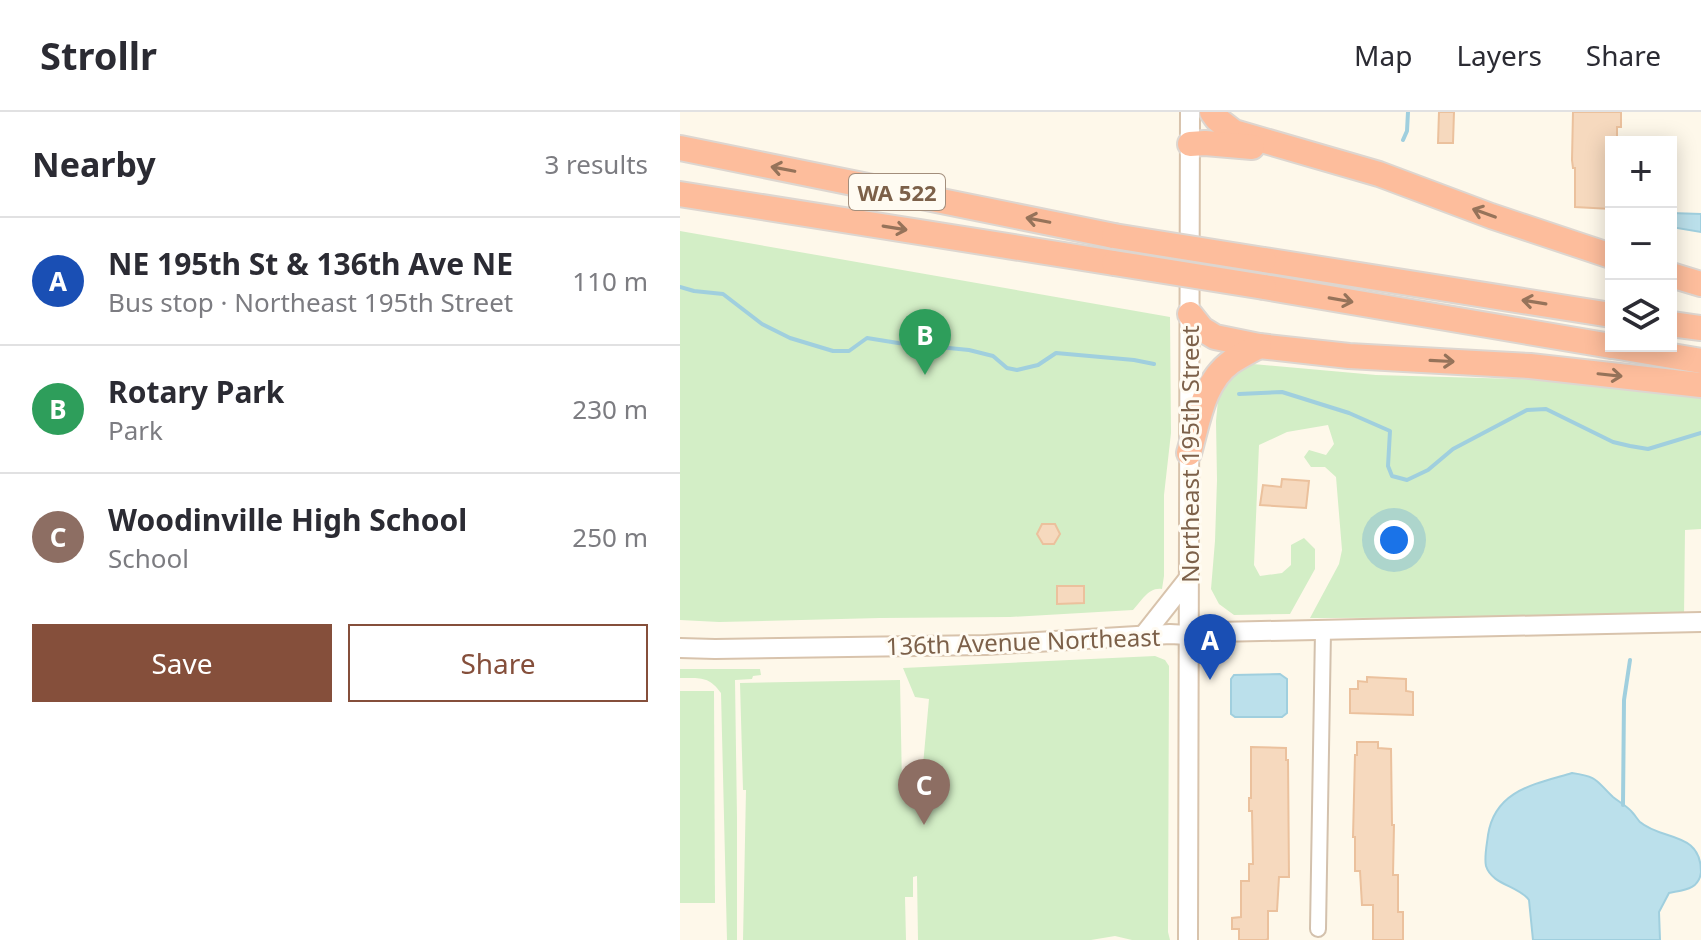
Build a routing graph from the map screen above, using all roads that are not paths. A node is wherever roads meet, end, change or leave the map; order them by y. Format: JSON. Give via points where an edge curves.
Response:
{"nodes":[{"id":1,"x":1190,"y":112,"type":"edge"},
{"id":2,"x":1212,"y":112,"type":"edge"},
{"id":3,"x":1190,"y":144,"type":"junction"},
{"id":4,"x":680,"y":148,"type":"edge"},
{"id":5,"x":1318,"y":156,"type":"junction"},
{"id":6,"x":680,"y":194,"type":"edge"},
{"id":7,"x":1605,"y":254,"type":"edge"},
{"id":8,"x":1677,"y":277,"type":"edge"},
{"id":9,"x":1701,"y":284,"type":"edge"},
{"id":10,"x":1190,"y":314,"type":"junction"},
{"id":11,"x":1605,"y":314,"type":"edge"},
{"id":12,"x":1677,"y":325,"type":"edge"},
{"id":13,"x":1701,"y":328,"type":"edge"},
{"id":14,"x":1605,"y":345,"type":"edge"},
{"id":15,"x":1259,"y":346,"type":"junction"},
{"id":16,"x":1648,"y":352,"type":"edge"},
{"id":17,"x":1701,"y":361,"type":"edge"},
{"id":18,"x":1701,"y":385,"type":"edge"},
{"id":19,"x":1189,"y":453,"type":"junction"},
{"id":20,"x":1188,"y":579,"type":"junction"},
{"id":21,"x":1701,"y":622,"type":"edge"},
{"id":22,"x":1323,"y":631,"type":"junction"},
{"id":23,"x":1188,"y":635,"type":"junction"},
{"id":24,"x":1143,"y":636,"type":"junction"},
{"id":25,"x":680,"y":648,"type":"edge"},
{"id":26,"x":1318,"y":929,"type":"dead end"},
{"id":27,"x":1188,"y":940,"type":"edge"}],
"edges":[{"from":1,"to":3,"type":"street","name":"Northeast 195th Street"},
{"from":2,"to":5,"type":"highway","via":[[1234,132]]},
{"from":3,"to":5,"type":"highway"},
{"from":3,"to":10,"type":"street","name":"Northeast 195th Street"},
{"from":11,"to":4,"type":"highway","number":"WA 522","one_way":true,"bridge":true,"via":[[1114,236]]},
{"from":7,"to":5,"type":"highway","one_way":true},
{"from":6,"to":14,"type":"highway","number":"WA 522","one_way":true,"bridge":true},
{"from":8,"to":9,"type":"highway"},
{"from":10,"to":15,"type":"highway","via":[[1215,337]]},
{"from":10,"to":19,"type":"street","name":"Northeast 195th Street"},
{"from":12,"to":13,"type":"highway"},
{"from":15,"to":18,"type":"highway","one_way":true},
{"from":15,"to":19,"type":"highway","via":[[1216,377]]},
{"from":16,"to":17,"type":"highway","number":"WA 522"},
{"from":19,"to":20,"type":"street","name":"Northeast 195th Street"},
{"from":20,"to":23,"type":"street","name":"Northeast 195th Street"},
{"from":20,"to":24,"type":"street"},
{"from":21,"to":22,"type":"street","name":"136th Avenue Northeast"},
{"from":22,"to":23,"type":"street","name":"136th Avenue Northeast"},
{"from":22,"to":26,"type":"street"},
{"from":23,"to":24,"type":"street","name":"136th Avenue Northeast"},
{"from":23,"to":27,"type":"street","name":"Northeast 195th Street"},
{"from":24,"to":25,"type":"street","name":"136th Avenue Northeast","via":[[986,645]]}]}
